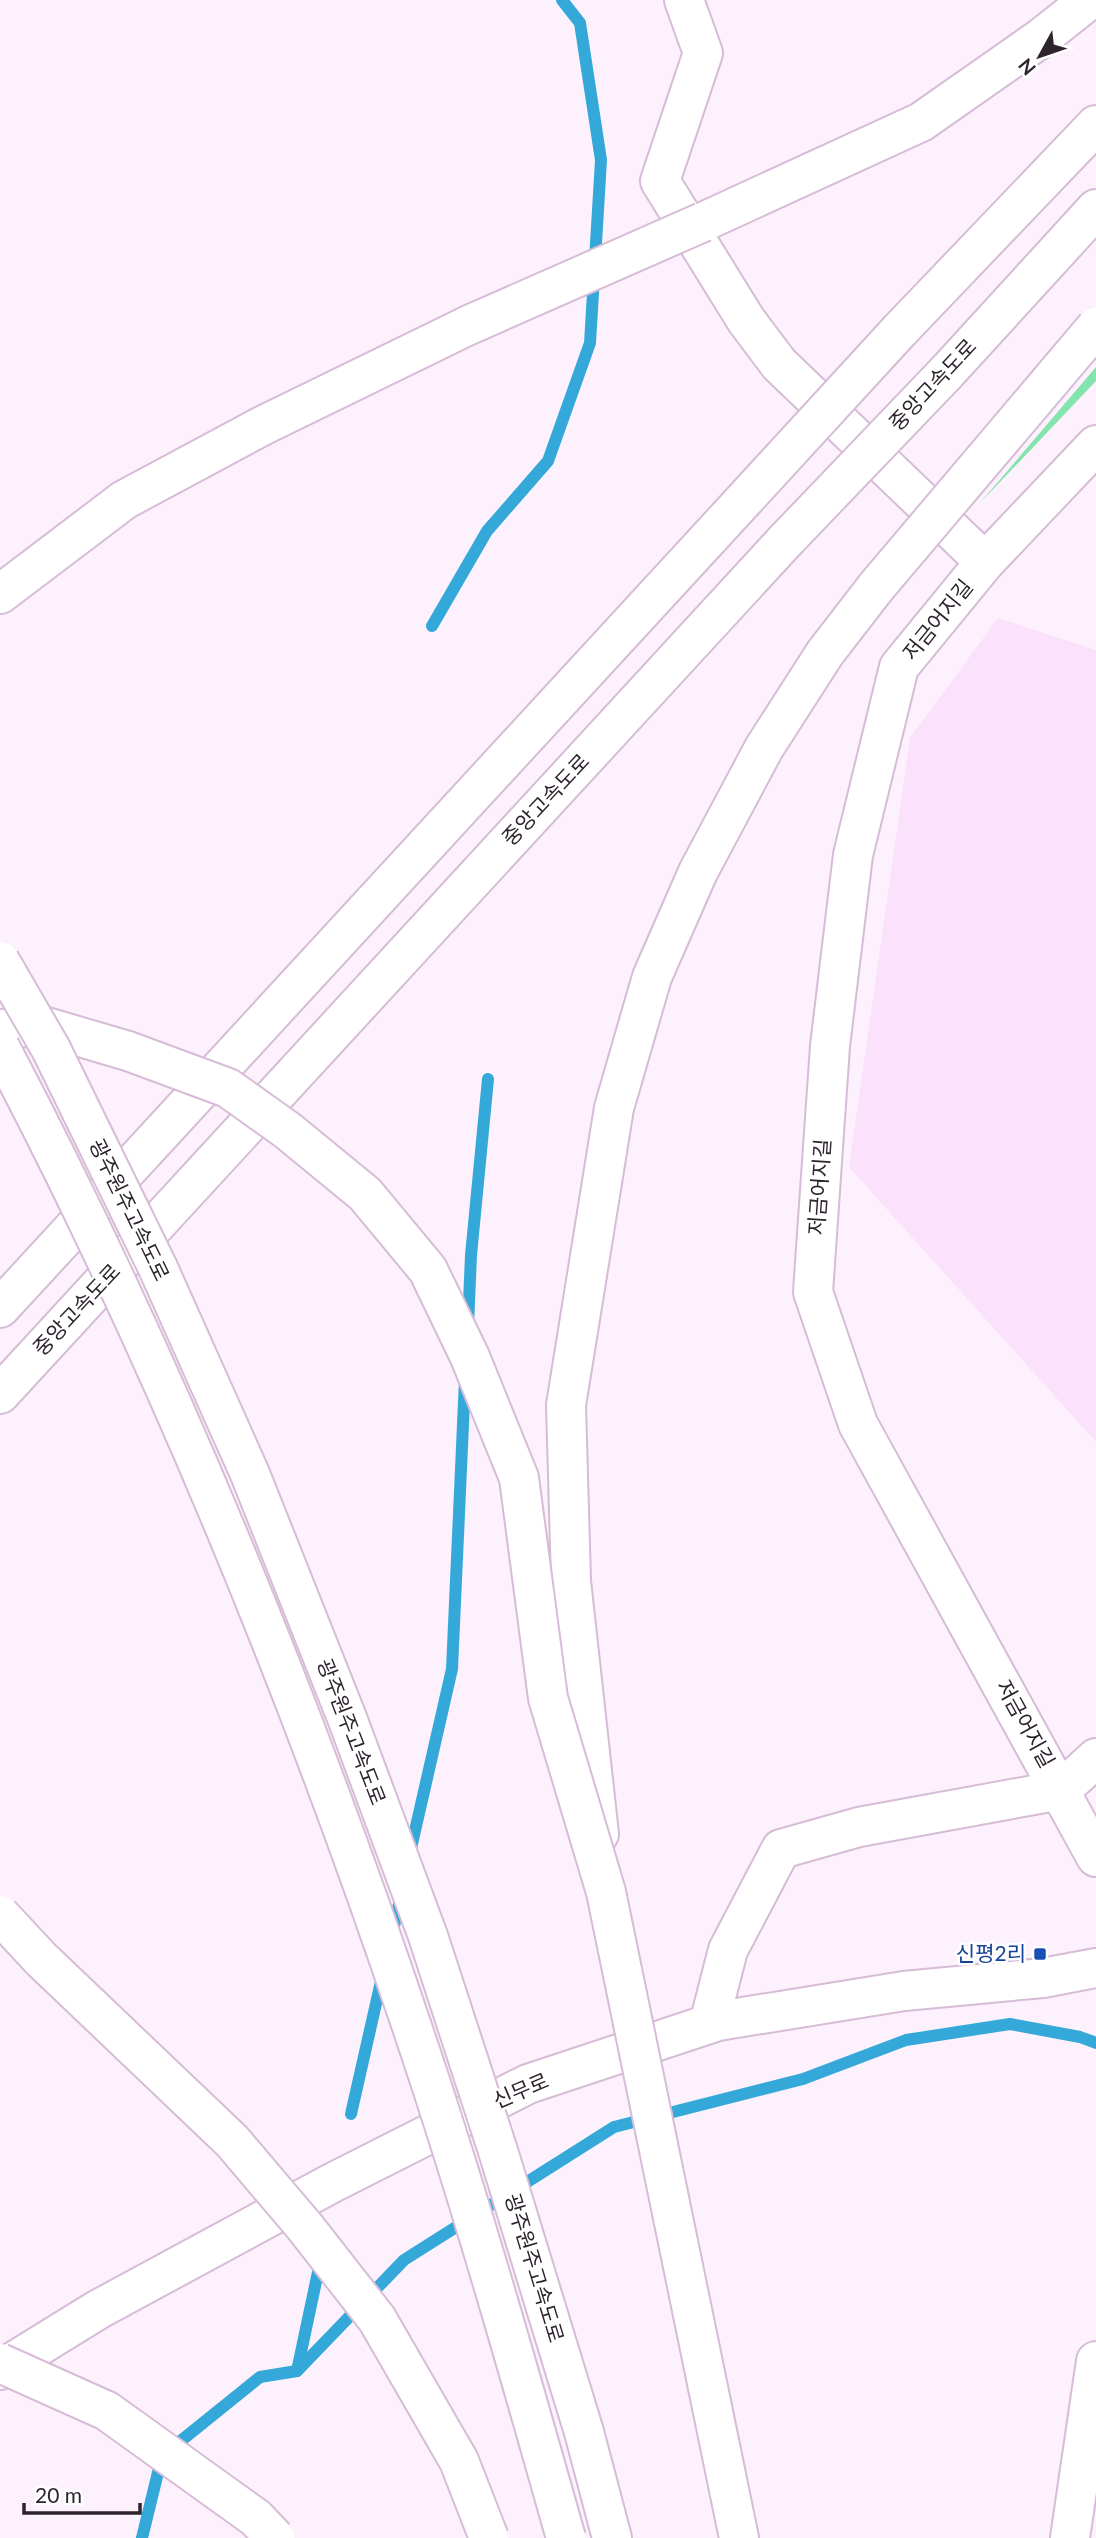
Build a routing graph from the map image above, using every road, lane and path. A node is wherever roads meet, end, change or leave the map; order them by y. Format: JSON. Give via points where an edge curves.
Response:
{"nodes":[{"id":1,"x":684,"y":0,"type":"edge"},
{"id":2,"x":1089,"y":0,"type":"edge"},
{"id":3,"x":1096,"y":125,"type":"edge"},
{"id":4,"x":1096,"y":209,"type":"edge"},
{"id":5,"x":1096,"y":327,"type":"edge"},
{"id":6,"x":1096,"y":445,"type":"edge"},
{"id":7,"x":985,"y":562,"type":"junction"},
{"id":8,"x":0,"y":594,"type":"edge"},
{"id":9,"x":0,"y":961,"type":"edge"},
{"id":10,"x":0,"y":1029,"type":"edge"},
{"id":11,"x":0,"y":1047,"type":"edge"},
{"id":12,"x":0,"y":1308,"type":"edge"},
{"id":13,"x":0,"y":1394,"type":"edge"},
{"id":14,"x":1096,"y":1758,"type":"edge"},
{"id":15,"x":1060,"y":1790,"type":"junction"},
{"id":16,"x":1096,"y":1857,"type":"edge"},
{"id":17,"x":606,"y":1892,"type":"junction"},
{"id":18,"x":0,"y":1915,"type":"edge"},
{"id":19,"x":1096,"y":1968,"type":"edge"},
{"id":20,"x":709,"y":2024,"type":"junction"},
{"id":21,"x":1096,"y":2361,"type":"edge"},
{"id":22,"x":0,"y":2363,"type":"edge"},
{"id":23,"x":0,"y":2370,"type":"edge"},
{"id":24,"x":275,"y":2538,"type":"edge"},
{"id":25,"x":489,"y":2538,"type":"edge"},
{"id":26,"x":566,"y":2538,"type":"edge"},
{"id":27,"x":612,"y":2538,"type":"edge"},
{"id":28,"x":739,"y":2538,"type":"edge"},
{"id":29,"x":1070,"y":2538,"type":"edge"}],
"edges":[{"from":1,"to":7,"type":"main road","via":[[703,53],[660,181],[746,320],[779,363]]},
{"from":2,"to":8,"type":"main road","bridge":true,"via":[[921,122],[469,325],[262,426],[124,499]]},
{"from":3,"to":12,"type":"main road","bridge":true,"via":[[899,331]]},
{"from":4,"to":13,"type":"main road","name":"중앙고속도로","bridge":true},
{"from":5,"to":17,"type":"main road","bridge":true,"via":[[825,653],[764,748],[698,872],[652,977],[614,1108],[565,1405],[571,1581]]},
{"from":6,"to":7,"type":"main road","name":"저금어지길"},
{"from":7,"to":15,"type":"main road","name":"저금어지길","via":[[899,667],[853,855],[830,1046],[813,1292],[859,1424]]},
{"from":9,"to":27,"type":"main road","name":"광주원주고속도로","bridge":true,"via":[[51,1049],[158,1268],[250,1474],[347,1718],[428,1936],[502,2164]]},
{"from":10,"to":17,"type":"main road","bridge":true,"via":[[43,1026],[228,1088],[365,1194],[428,1270],[470,1357],[519,1478],[548,1698]]},
{"from":11,"to":26,"type":"main road","name":"광주원주고속도로","bridge":true,"via":[[50,1142],[154,1365],[214,1501],[319,1766],[432,2086]]},
{"from":14,"to":15,"type":"main road","name":"저금어지길"},
{"from":15,"to":16,"type":"main road","name":"저금어지길"},
{"from":15,"to":20,"type":"main road","name":"저금어지길","via":[[859,1827],[781,1849],[728,1950]]},
{"from":17,"to":28,"type":"main road","bridge":true},
{"from":18,"to":25,"type":"main road","bridge":true,"via":[[232,2141],[321,2247],[377,2319],[446,2437]]},
{"from":19,"to":20,"type":"main road","name":"신무로","via":[[1043,1978],[904,1991]]},
{"from":20,"to":23,"type":"main road","name":"신무로","via":[[528,2084],[185,2262]]},
{"from":21,"to":29,"type":"main road"},
{"from":22,"to":24,"type":"main road","bridge":true,"via":[[107,2411],[256,2518]]}]}
